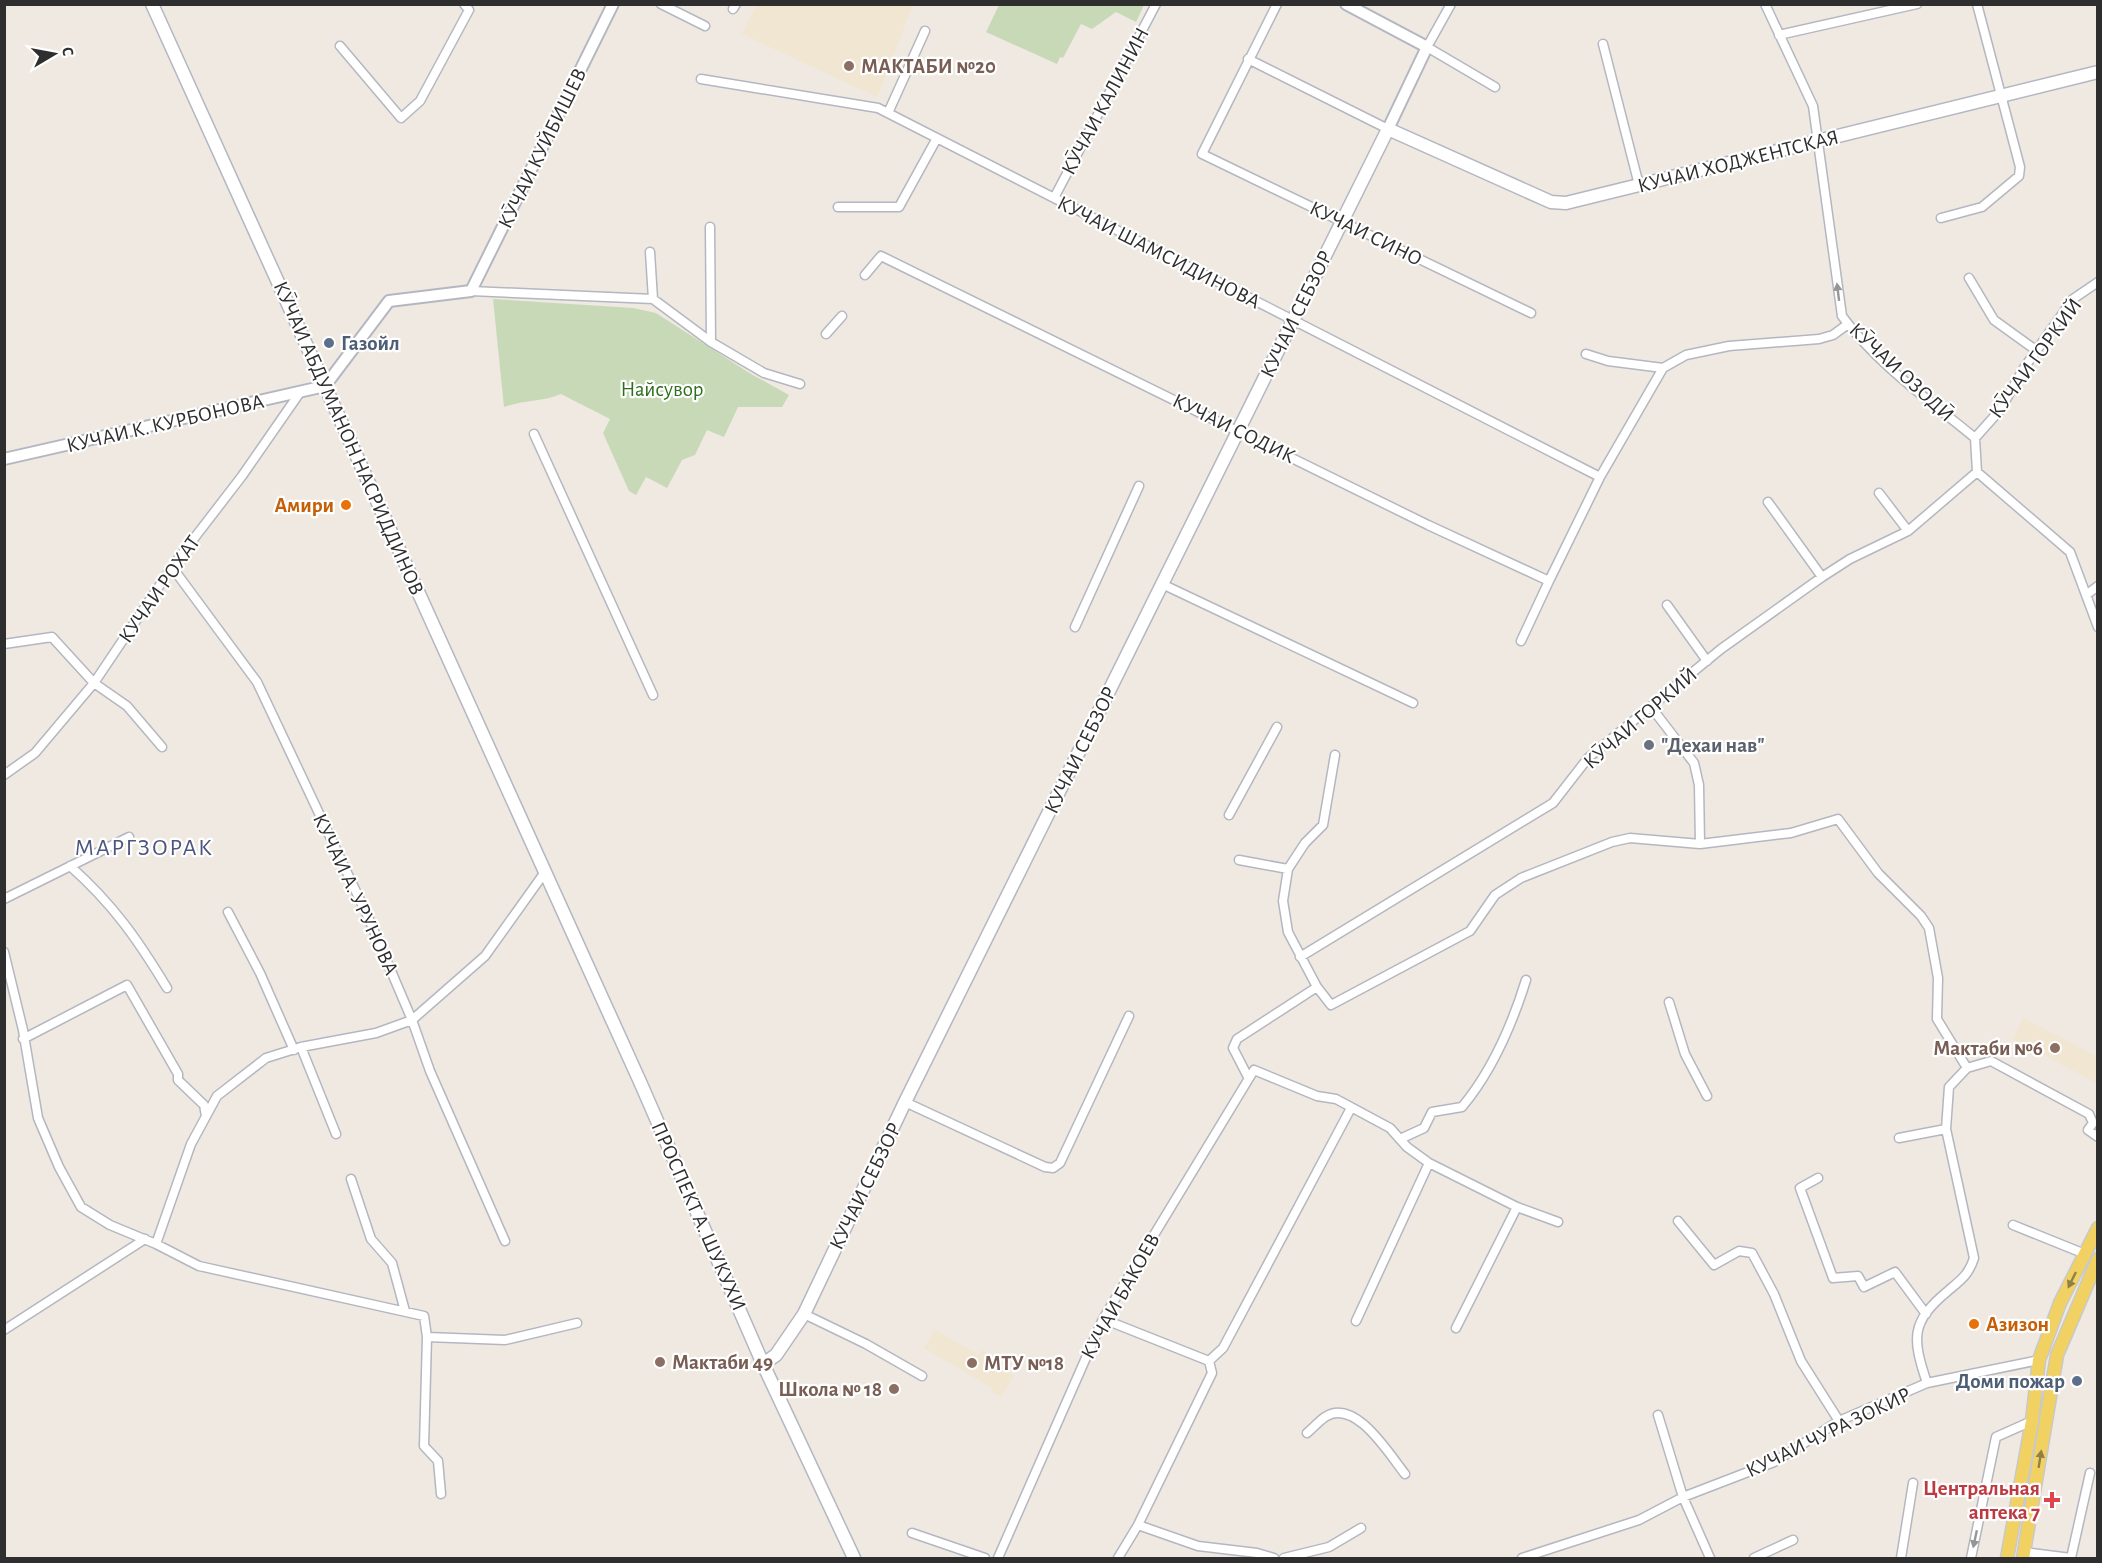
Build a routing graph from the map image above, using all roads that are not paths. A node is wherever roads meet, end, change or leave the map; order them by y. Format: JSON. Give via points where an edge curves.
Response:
{"nodes":[{"id":1,"x":152,"y":4,"type":"edge"},
{"id":2,"x":464,"y":4,"type":"edge"},
{"id":3,"x":613,"y":4,"type":"edge"},
{"id":4,"x":661,"y":4,"type":"edge"},
{"id":5,"x":1156,"y":4,"type":"edge"},
{"id":6,"x":1277,"y":4,"type":"edge"},
{"id":7,"x":1346,"y":4,"type":"edge"},
{"id":8,"x":1451,"y":4,"type":"edge"},
{"id":9,"x":1765,"y":4,"type":"edge"},
{"id":10,"x":1917,"y":4,"type":"edge"},
{"id":11,"x":1977,"y":4,"type":"edge"},
{"id":12,"x":705,"y":26,"type":"dead end"},
{"id":13,"x":925,"y":31,"type":"dead end"},
{"id":14,"x":1779,"y":35,"type":"junction"},
{"id":15,"x":1603,"y":44,"type":"dead end"},
{"id":16,"x":340,"y":46,"type":"dead end"},
{"id":17,"x":1428,"y":47,"type":"junction"},
{"id":18,"x":1248,"y":59,"type":"junction"},
{"id":19,"x":2097,"y":72,"type":"edge"},
{"id":20,"x":701,"y":79,"type":"dead end"},
{"id":21,"x":1495,"y":87,"type":"dead end"},
{"id":22,"x":2002,"y":96,"type":"junction"},
{"id":23,"x":888,"y":113,"type":"junction"},
{"id":24,"x":1388,"y":129,"type":"junction"},
{"id":25,"x":937,"y":138,"type":"junction"},
{"id":26,"x":1820,"y":140,"type":"junction"},
{"id":27,"x":1640,"y":185,"type":"junction"},
{"id":28,"x":1054,"y":198,"type":"junction"},
{"id":29,"x":838,"y":207,"type":"dead end"},
{"id":30,"x":1941,"y":218,"type":"dead end"},
{"id":31,"x":1342,"y":222,"type":"junction"},
{"id":32,"x":710,"y":227,"type":"dead end"},
{"id":33,"x":650,"y":252,"type":"dead end"},
{"id":34,"x":865,"y":275,"type":"dead end"},
{"id":35,"x":1970,"y":278,"type":"dead end"},
{"id":36,"x":2097,"y":282,"type":"edge"},
{"id":37,"x":471,"y":291,"type":"junction"},
{"id":38,"x":653,"y":299,"type":"junction"},
{"id":39,"x":1531,"y":313,"type":"dead end"},
{"id":40,"x":842,"y":316,"type":"dead end"},
{"id":41,"x":1293,"y":320,"type":"junction"},
{"id":42,"x":1848,"y":324,"type":"junction"},
{"id":43,"x":826,"y":334,"type":"dead end"},
{"id":44,"x":711,"y":342,"type":"junction"},
{"id":45,"x":2037,"y":351,"type":"junction"},
{"id":46,"x":1586,"y":354,"type":"dead end"},
{"id":47,"x":1663,"y":368,"type":"junction"},
{"id":48,"x":800,"y":384,"type":"dead end"},
{"id":49,"x":325,"y":386,"type":"junction"},
{"id":50,"x":301,"y":392,"type":"junction"},
{"id":51,"x":1238,"y":430,"type":"junction"},
{"id":52,"x":534,"y":434,"type":"dead end"},
{"id":53,"x":1975,"y":438,"type":"junction"},
{"id":54,"x":4,"y":459,"type":"edge"},
{"id":55,"x":1977,"y":471,"type":"junction"},
{"id":56,"x":1600,"y":477,"type":"junction"},
{"id":57,"x":1139,"y":486,"type":"dead end"},
{"id":58,"x":1880,"y":493,"type":"dead end"},
{"id":59,"x":1768,"y":502,"type":"dead end"},
{"id":60,"x":1908,"y":531,"type":"junction"},
{"id":61,"x":172,"y":567,"type":"junction"},
{"id":62,"x":1822,"y":577,"type":"junction"},
{"id":63,"x":1549,"y":581,"type":"junction"},
{"id":64,"x":1162,"y":584,"type":"junction"},
{"id":65,"x":2097,"y":586,"type":"edge"},
{"id":66,"x":2086,"y":595,"type":"junction"},
{"id":67,"x":1667,"y":605,"type":"dead end"},
{"id":68,"x":1075,"y":627,"type":"dead end"},
{"id":69,"x":2097,"y":627,"type":"edge"},
{"id":70,"x":1521,"y":641,"type":"dead end"},
{"id":71,"x":4,"y":644,"type":"edge"},
{"id":72,"x":1707,"y":661,"type":"junction"},
{"id":73,"x":94,"y":683,"type":"junction"},
{"id":74,"x":653,"y":695,"type":"dead end"},
{"id":75,"x":1413,"y":703,"type":"dead end"},
{"id":76,"x":1651,"y":707,"type":"junction"},
{"id":77,"x":1277,"y":727,"type":"dead end"},
{"id":78,"x":162,"y":747,"type":"dead end"},
{"id":79,"x":1335,"y":755,"type":"dead end"},
{"id":80,"x":4,"y":775,"type":"edge"},
{"id":81,"x":1229,"y":815,"type":"dead end"},
{"id":82,"x":129,"y":837,"type":"dead end"},
{"id":83,"x":1700,"y":844,"type":"junction"},
{"id":84,"x":1239,"y":860,"type":"dead end"},
{"id":85,"x":70,"y":866,"type":"junction"},
{"id":86,"x":1288,"y":869,"type":"junction"},
{"id":87,"x":545,"y":872,"type":"junction"},
{"id":88,"x":4,"y":899,"type":"edge"},
{"id":89,"x":228,"y":912,"type":"dead end"},
{"id":90,"x":4,"y":952,"type":"edge"},
{"id":91,"x":1300,"y":957,"type":"junction"},
{"id":92,"x":1526,"y":980,"type":"dead end"},
{"id":93,"x":1317,"y":987,"type":"junction"},
{"id":94,"x":167,"y":988,"type":"dead end"},
{"id":95,"x":1669,"y":1002,"type":"dead end"},
{"id":96,"x":1129,"y":1016,"type":"dead end"},
{"id":97,"x":412,"y":1020,"type":"junction"},
{"id":98,"x":23,"y":1039,"type":"junction"},
{"id":99,"x":298,"y":1049,"type":"junction"},
{"id":100,"x":1967,"y":1068,"type":"junction"},
{"id":101,"x":1248,"y":1077,"type":"junction"},
{"id":102,"x":1707,"y":1096,"type":"dead end"},
{"id":103,"x":905,"y":1102,"type":"junction"},
{"id":104,"x":1352,"y":1108,"type":"junction"},
{"id":105,"x":206,"y":1116,"type":"junction"},
{"id":106,"x":1946,"y":1129,"type":"junction"},
{"id":107,"x":336,"y":1134,"type":"dead end"},
{"id":108,"x":2097,"y":1137,"type":"edge"},
{"id":109,"x":1899,"y":1138,"type":"dead end"},
{"id":110,"x":1400,"y":1139,"type":"junction"},
{"id":111,"x":1429,"y":1163,"type":"junction"},
{"id":112,"x":1818,"y":1178,"type":"dead end"},
{"id":113,"x":351,"y":1179,"type":"dead end"},
{"id":114,"x":1517,"y":1207,"type":"junction"},
{"id":115,"x":1678,"y":1221,"type":"dead end"},
{"id":116,"x":1558,"y":1222,"type":"dead end"},
{"id":117,"x":2013,"y":1225,"type":"dead end"},
{"id":118,"x":2097,"y":1228,"type":"edge"},
{"id":119,"x":145,"y":1239,"type":"junction"},
{"id":120,"x":505,"y":1241,"type":"dead end"},
{"id":121,"x":156,"y":1244,"type":"junction"},
{"id":122,"x":2085,"y":1254,"type":"junction"},
{"id":123,"x":2097,"y":1259,"type":"edge"},
{"id":124,"x":405,"y":1311,"type":"junction"},
{"id":125,"x":804,"y":1314,"type":"junction"},
{"id":126,"x":1926,"y":1314,"type":"junction"},
{"id":127,"x":1103,"y":1319,"type":"junction"},
{"id":128,"x":1356,"y":1321,"type":"dead end"},
{"id":129,"x":577,"y":1323,"type":"dead end"},
{"id":130,"x":1455,"y":1328,"type":"dead end"},
{"id":131,"x":5,"y":1330,"type":"edge"},
{"id":132,"x":427,"y":1337,"type":"junction"},
{"id":133,"x":2039,"y":1360,"type":"junction"},
{"id":134,"x":1209,"y":1361,"type":"junction"},
{"id":135,"x":763,"y":1364,"type":"junction"},
{"id":136,"x":922,"y":1376,"type":"dead end"},
{"id":137,"x":1927,"y":1383,"type":"junction"},
{"id":138,"x":1658,"y":1415,"type":"dead end"},
{"id":139,"x":1839,"y":1421,"type":"junction"},
{"id":140,"x":2032,"y":1421,"type":"junction"},
{"id":141,"x":1307,"y":1433,"type":"dead end"},
{"id":142,"x":2090,"y":1473,"type":"dead end"},
{"id":143,"x":1405,"y":1474,"type":"dead end"},
{"id":144,"x":1913,"y":1483,"type":"dead end"},
{"id":145,"x":441,"y":1494,"type":"dead end"},
{"id":146,"x":1683,"y":1497,"type":"junction"},
{"id":147,"x":1138,"y":1525,"type":"junction"},
{"id":148,"x":1361,"y":1528,"type":"dead end"},
{"id":149,"x":912,"y":1533,"type":"dead end"},
{"id":150,"x":1793,"y":1540,"type":"dead end"},
{"id":151,"x":2024,"y":1555,"type":"edge"},
{"id":152,"x":854,"y":1558,"type":"edge"},
{"id":153,"x":985,"y":1558,"type":"edge"},
{"id":154,"x":998,"y":1558,"type":"edge"},
{"id":155,"x":1118,"y":1558,"type":"edge"},
{"id":156,"x":1274,"y":1558,"type":"edge"},
{"id":157,"x":1284,"y":1558,"type":"edge"},
{"id":158,"x":1522,"y":1558,"type":"edge"},
{"id":159,"x":1710,"y":1558,"type":"edge"},
{"id":160,"x":1754,"y":1558,"type":"edge"},
{"id":161,"x":1901,"y":1558,"type":"edge"},
{"id":162,"x":1971,"y":1558,"type":"edge"},
{"id":163,"x":2007,"y":1558,"type":"edge"}],
"edges":[{"from":1,"to":49,"type":"main road","name":"КӮЧАИ АБДУМАНОН НАСРИДДИНОВ"},
{"from":2,"to":16,"type":"street","via":[[469,10],[420,101],[401,118]]},
{"from":3,"to":37,"type":"street","name":"КӮЧАИ КУЙБИШЕВ"},
{"from":4,"to":12,"type":"street"},
{"from":5,"to":28,"type":"street","name":"КӮЧАИ КАЛИНИН"},
{"from":6,"to":18,"type":"street"},
{"from":7,"to":17,"type":"street"},
{"from":8,"to":17,"type":"street"},
{"from":9,"to":14,"type":"street","name":"КӮЧАИ ОЗОДӢ"},
{"from":10,"to":14,"type":"street"},
{"from":11,"to":22,"type":"street"},
{"from":13,"to":23,"type":"street"},
{"from":14,"to":26,"type":"street","name":"КӮЧАИ ОЗОДӢ","via":[[1814,106]]},
{"from":15,"to":27,"type":"street"},
{"from":17,"to":21,"type":"street"},
{"from":17,"to":24,"type":"street"},
{"from":18,"to":24,"type":"street"},
{"from":18,"to":31,"type":"street","name":"КУЧАИ СИНО","via":[[1202,154]]},
{"from":19,"to":22,"type":"main road","name":"КУЧАИ ХОДЖЕНТСКАЯ"},
{"from":20,"to":23,"type":"street","name":"КУЧАИ ШАМСИДИНОВА","via":[[878,108]]},
{"from":22,"to":26,"type":"main road","name":"КУЧАИ ХОДЖЕНТСКАЯ"},
{"from":22,"to":30,"type":"street","via":[[2020,166],[2019,176],[1982,207]]},
{"from":23,"to":25,"type":"street","name":"КУЧАИ ШАМСИДИНОВА"},
{"from":24,"to":27,"type":"main road","name":"КУЧАИ ХОДЖЕНТСКАЯ","via":[[1551,202],[1566,203]]},
{"from":24,"to":31,"type":"main road","name":"КУЧАИ СЕБЗОР"},
{"from":25,"to":28,"type":"street","name":"КУЧАИ ШАМСИДИНОВА"},
{"from":25,"to":29,"type":"street","via":[[899,207]]},
{"from":26,"to":27,"type":"main road","name":"КУЧАИ ХОДЖЕНТСКАЯ"},
{"from":42,"to":26,"type":"street","name":"КӮЧАИ ОЗОДӢ","one_way":true,"via":[[1842,315]]},
{"from":28,"to":41,"type":"street","name":"КУЧАИ ШАМСИДИНОВА"},
{"from":31,"to":39,"type":"street","name":"КУЧАИ СИНО"},
{"from":31,"to":41,"type":"main road","name":"КУЧАИ СЕБЗОР"},
{"from":32,"to":44,"type":"street"},
{"from":33,"to":38,"type":"street"},
{"from":34,"to":51,"type":"street","name":"КУЧАИ СОДИК","via":[[881,256]]},
{"from":35,"to":45,"type":"street","via":[[1994,320]]},
{"from":36,"to":45,"type":"street","name":"КӮЧАИ ГОРКИЙ","via":[[2073,299]]},
{"from":37,"to":38,"type":"street"},
{"from":37,"to":49,"type":"street","via":[[388,301]]},
{"from":38,"to":44,"type":"street"},
{"from":40,"to":43,"type":"street"},
{"from":41,"to":51,"type":"main road","name":"КУЧАИ СЕБЗОР"},
{"from":41,"to":56,"type":"street","name":"КУЧАИ ШАМСИДИНОВА"},
{"from":42,"to":47,"type":"street","via":[[1819,339],[1729,346],[1686,355]]},
{"from":42,"to":53,"type":"street","name":"КӮЧАИ ОЗОДӢ","via":[[1902,378]]},
{"from":44,"to":48,"type":"street","via":[[764,373]]},
{"from":45,"to":53,"type":"street","name":"КӮЧАИ ГОРКИЙ","via":[[2000,410]]},
{"from":46,"to":47,"type":"street"},
{"from":47,"to":56,"type":"street"},
{"from":49,"to":50,"type":"street","name":"КУЧАИ К. КУРБОНОВА"},
{"from":49,"to":87,"type":"main road","name":"КӮЧАИ АБДУМАНОН НАСРИДДИНОВ"},
{"from":50,"to":54,"type":"street","name":"КУЧАИ К. КУРБОНОВА"},
{"from":50,"to":61,"type":"street","name":"КУЧАИ РОХАТ"},
{"from":51,"to":63,"type":"street","name":"КУЧАИ СОДИК"},
{"from":51,"to":64,"type":"main road","name":"КУЧАИ СЕБЗОР"},
{"from":52,"to":74,"type":"street"},
{"from":53,"to":55,"type":"street","name":"КӮЧАИ ОЗОДӢ"},
{"from":55,"to":60,"type":"street","name":"КӮЧАИ ГОРКИЙ"},
{"from":55,"to":66,"type":"street","via":[[2070,552]]},
{"from":56,"to":63,"type":"street"},
{"from":57,"to":68,"type":"street"},
{"from":58,"to":60,"type":"street"},
{"from":59,"to":62,"type":"street"},
{"from":60,"to":62,"type":"street","name":"КӮЧАИ ГОРКИЙ"},
{"from":61,"to":73,"type":"street","name":"КУЧАИ РОХАТ"},
{"from":61,"to":97,"type":"street","name":"КУЧАИ А. УРУНОВА","via":[[257,682]]},
{"from":62,"to":72,"type":"street","name":"КӮЧАИ ГОРКИЙ"},
{"from":63,"to":70,"type":"street"},
{"from":64,"to":75,"type":"street"},
{"from":64,"to":103,"type":"main road","name":"КУЧАИ СЕБЗОР"},
{"from":65,"to":66,"type":"street"},
{"from":66,"to":69,"type":"street"},
{"from":67,"to":72,"type":"street"},
{"from":71,"to":73,"type":"street","via":[[52,637]]},
{"from":72,"to":76,"type":"street","name":"КӮЧАИ ГОРКИЙ"},
{"from":73,"to":78,"type":"street","via":[[127,706]]},
{"from":73,"to":80,"type":"street","name":"КУЧАИ РОХАТ","via":[[35,753]]},
{"from":76,"to":83,"type":"street","via":[[1694,763],[1699,785]]},
{"from":76,"to":91,"type":"street","name":"КӮЧАИ ГОРКИЙ","via":[[1588,758],[1553,803]]},
{"from":77,"to":81,"type":"street"},
{"from":79,"to":86,"type":"street","via":[[1323,825]]},
{"from":82,"to":85,"type":"street"},
{"from":83,"to":93,"type":"street","via":[[1630,838],[1612,842],[1521,878],[1496,895],[1470,931],[1331,1005]]},
{"from":83,"to":100,"type":"street","via":[[1791,833],[1838,819],[1878,873],[1929,928],[1938,978],[1937,1019]]},
{"from":84,"to":86,"type":"street"},
{"from":85,"to":88,"type":"street"},
{"from":85,"to":94,"type":"street","via":[[103,895],[140,943]]},
{"from":86,"to":91,"type":"street","via":[[1283,901],[1288,932]]},
{"from":87,"to":97,"type":"street","via":[[485,956]]},
{"from":87,"to":135,"type":"main road","name":"ПРОСПЕКТ А. ШУКУХИ"},
{"from":89,"to":99,"type":"street"},
{"from":90,"to":98,"type":"street"},
{"from":91,"to":93,"type":"street"},
{"from":92,"to":110,"type":"street","via":[[1515,1014],[1478,1087],[1461,1107],[1432,1112],[1424,1128]]},
{"from":93,"to":101,"type":"street","via":[[1237,1039],[1233,1048]]},
{"from":95,"to":102,"type":"street","via":[[1685,1054]]},
{"from":96,"to":103,"type":"street","via":[[1060,1162],[1053,1168]]},
{"from":97,"to":99,"type":"street","via":[[376,1033]]},
{"from":97,"to":120,"type":"street","name":"КУЧАИ А. УРУНОВА","via":[[430,1071]]},
{"from":98,"to":105,"type":"street","via":[[127,985],[178,1080],[204,1105]]},
{"from":98,"to":119,"type":"street","via":[[38,1118],[81,1207],[110,1225]]},
{"from":99,"to":105,"type":"street","via":[[266,1058],[217,1096]]},
{"from":99,"to":107,"type":"street"},
{"from":100,"to":106,"type":"street","via":[[1949,1087]]},
{"from":100,"to":108,"type":"street","via":[[1991,1060],[2089,1114],[2093,1124],[2088,1130]]},
{"from":101,"to":104,"type":"street","via":[[1254,1070]]},
{"from":101,"to":127,"type":"street","name":"КУЧАИ БАКОЕВ"},
{"from":103,"to":125,"type":"main road","name":"КУЧАИ СЕБЗОР"},
{"from":104,"to":110,"type":"street","via":[[1390,1128]]},
{"from":104,"to":134,"type":"street","via":[[1223,1348]]},
{"from":105,"to":121,"type":"street","via":[[191,1144]]},
{"from":106,"to":109,"type":"street"},
{"from":106,"to":126,"type":"street","via":[[1974,1258],[1969,1274]]},
{"from":110,"to":111,"type":"street"},
{"from":111,"to":114,"type":"street"},
{"from":111,"to":128,"type":"street"},
{"from":112,"to":126,"type":"street","via":[[1800,1188],[1833,1278],[1858,1276],[1864,1287],[1895,1272]]},
{"from":113,"to":124,"type":"street","via":[[371,1239],[392,1263]]},
{"from":114,"to":116,"type":"street"},
{"from":114,"to":130,"type":"street"},
{"from":115,"to":139,"type":"street","via":[[1714,1265],[1740,1251],[1752,1253],[1774,1294],[1801,1361]]},
{"from":117,"to":122,"type":"street"},
{"from":118,"to":122,"type":"main road"},
{"from":119,"to":121,"type":"street"},
{"from":119,"to":131,"type":"street"},
{"from":121,"to":124,"type":"street","via":[[199,1266]]},
{"from":122,"to":133,"type":"main road","one_way":true,"via":[[2060,1304]]},
{"from":151,"to":123,"type":"main road","one_way":true,"via":[[2057,1355]]},
{"from":124,"to":132,"type":"street","via":[[424,1316]]},
{"from":125,"to":135,"type":"main road","name":"КУЧАИ СЕБЗОР","via":[[776,1355]]},
{"from":125,"to":136,"type":"street"},
{"from":126,"to":137,"type":"street","via":[[1916,1330],[1917,1354]]},
{"from":127,"to":134,"type":"street"},
{"from":127,"to":154,"type":"street","name":"КУЧАИ БАКОЕВ"},
{"from":129,"to":132,"type":"street","via":[[505,1340]]},
{"from":132,"to":145,"type":"street","via":[[424,1446],[438,1461]]},
{"from":133,"to":137,"type":"street","name":"КУЧАИ ЧУРА ЗОКИР"},
{"from":133,"to":140,"type":"main road"},
{"from":134,"to":147,"type":"street","via":[[1212,1372]]},
{"from":135,"to":152,"type":"main road","name":"ПРОСПЕКТ А. ШУКУХИ"},
{"from":137,"to":139,"type":"street","name":"КУЧАИ ЧУРА ЗОКИР"},
{"from":138,"to":146,"type":"street"},
{"from":139,"to":146,"type":"street","name":"КУЧАИ ЧУРА ЗОКИР","via":[[1774,1462]]},
{"from":140,"to":162,"type":"street","one_way":true,"via":[[1996,1437]]},
{"from":140,"to":163,"type":"main road"},
{"from":141,"to":143,"type":"street","via":[[1326,1416],[1341,1413],[1356,1417]]},
{"from":142,"to":151,"type":"street","via":[[2072,1558]]},
{"from":144,"to":161,"type":"street"},
{"from":146,"to":158,"type":"street","name":"КУЧАИ ЧУРА ЗОКИР","via":[[1639,1520]]},
{"from":146,"to":159,"type":"street"},
{"from":147,"to":155,"type":"street"},
{"from":147,"to":156,"type":"street","via":[[1198,1546]]},
{"from":148,"to":157,"type":"street","via":[[1329,1547]]},
{"from":149,"to":153,"type":"street"},
{"from":150,"to":160,"type":"street"}]}
